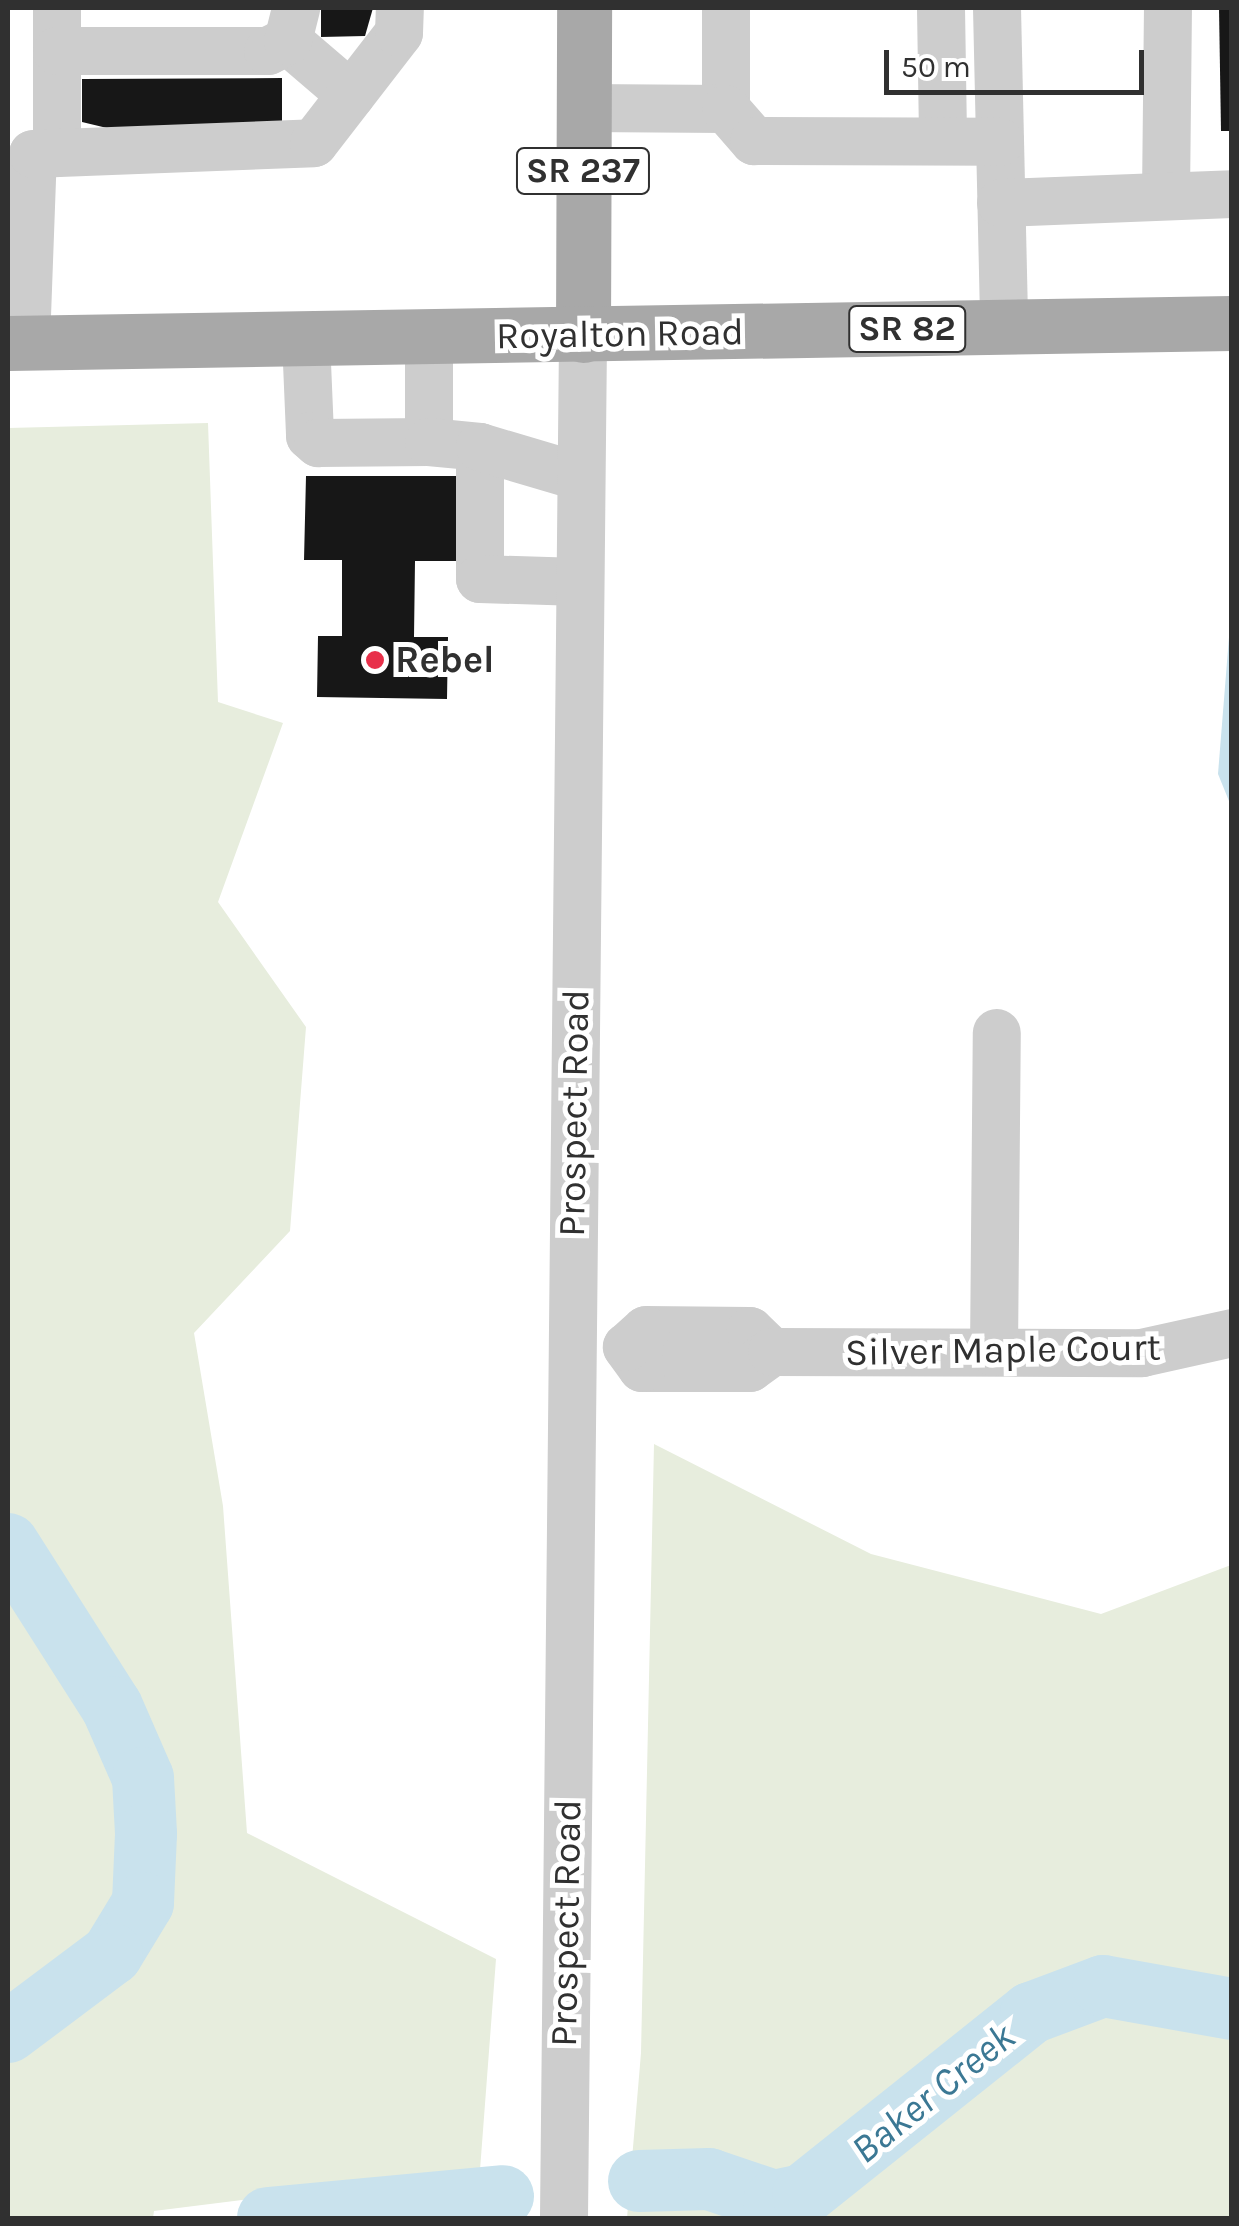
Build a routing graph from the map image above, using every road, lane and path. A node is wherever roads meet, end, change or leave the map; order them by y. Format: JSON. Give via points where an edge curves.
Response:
{"nodes":[{"id":1,"x":400,"y":8,"type":"edge"},
{"id":2,"x":584,"y":8,"type":"edge"},
{"id":3,"x":726,"y":8,"type":"edge"},
{"id":4,"x":942,"y":8,"type":"edge"},
{"id":5,"x":996,"y":8,"type":"edge"},
{"id":6,"x":1168,"y":8,"type":"edge"},
{"id":7,"x":292,"y":24,"type":"edge"},
{"id":8,"x":57,"y":29,"type":"edge"},
{"id":9,"x":352,"y":94,"type":"junction"},
{"id":10,"x":584,"y":108,"type":"junction"},
{"id":11,"x":726,"y":109,"type":"junction"},
{"id":12,"x":943,"y":141,"type":"junction"},
{"id":13,"x":1000,"y":142,"type":"junction"},
{"id":14,"x":32,"y":146,"type":"edge"},
{"id":15,"x":1232,"y":194,"type":"edge"},
{"id":16,"x":1166,"y":196,"type":"junction"},
{"id":17,"x":1001,"y":202,"type":"junction"},
{"id":18,"x":1232,"y":323,"type":"edge"},
{"id":19,"x":1004,"y":327,"type":"junction"},
{"id":20,"x":583,"y":335,"type":"junction"},
{"id":21,"x":428,"y":338,"type":"junction"},
{"id":22,"x":306,"y":339,"type":"junction"},
{"id":23,"x":17,"y":343,"type":"edge"},
{"id":24,"x":430,"y":442,"type":"junction"},
{"id":25,"x":480,"y":447,"type":"junction"},
{"id":26,"x":577,"y":476,"type":"junction"},
{"id":27,"x":580,"y":582,"type":"junction"},
{"id":28,"x":997,"y":1034,"type":"dead end"},
{"id":29,"x":1232,"y":1333,"type":"edge"},
{"id":30,"x":572,"y":1347,"type":"junction"},
{"id":31,"x":994,"y":1352,"type":"junction"},
{"id":32,"x":564,"y":2218,"type":"edge"}],
"edges":[{"from":1,"to":9,"type":"street","via":[[400,33]]},
{"from":2,"to":10,"type":"main road","name":"Prospect Road","number":"SR 237"},
{"from":3,"to":11,"type":"street"},
{"from":4,"to":12,"type":"street"},
{"from":5,"to":13,"type":"street"},
{"from":6,"to":16,"type":"street"},
{"from":7,"to":8,"type":"street","via":[[268,51]]},
{"from":7,"to":9,"type":"street"},
{"from":8,"to":14,"type":"street"},
{"from":9,"to":14,"type":"street","via":[[314,143]]},
{"from":10,"to":11,"type":"street"},
{"from":10,"to":20,"type":"main road","name":"Prospect Road","number":"SR 237"},
{"from":11,"to":12,"type":"street","via":[[754,141]]},
{"from":12,"to":13,"type":"street"},
{"from":13,"to":17,"type":"street"},
{"from":14,"to":23,"type":"street"},
{"from":15,"to":16,"type":"street"},
{"from":16,"to":17,"type":"street"},
{"from":17,"to":19,"type":"street"},
{"from":18,"to":19,"type":"main road","name":"Royalton Road","number":"SR 82"},
{"from":19,"to":20,"type":"main road","name":"Royalton Road","number":"SR 82"},
{"from":20,"to":21,"type":"main road","name":"Royalton Road","number":"SR 82"},
{"from":20,"to":26,"type":"street","name":"Prospect Road"},
{"from":21,"to":22,"type":"main road","name":"Royalton Road","number":"SR 82"},
{"from":21,"to":24,"type":"street"},
{"from":22,"to":23,"type":"main road","name":"Royalton Road","number":"SR 82"},
{"from":22,"to":24,"type":"street","via":[[310,436],[318,443]]},
{"from":24,"to":25,"type":"street"},
{"from":25,"to":26,"type":"street"},
{"from":25,"to":27,"type":"street","via":[[474,571],[480,579]]},
{"from":26,"to":27,"type":"street","name":"Prospect Road"},
{"from":27,"to":30,"type":"street","name":"Prospect Road"},
{"from":28,"to":31,"type":"street"},
{"from":29,"to":31,"type":"street","name":"Silver Maple Court","via":[[1142,1353]]},
{"from":30,"to":31,"type":"street","name":"Silver Maple Court","via":[[627,1347],[646,1330],[750,1331],[772,1352]]},
{"from":30,"to":32,"type":"street","name":"Prospect Road"}]}
